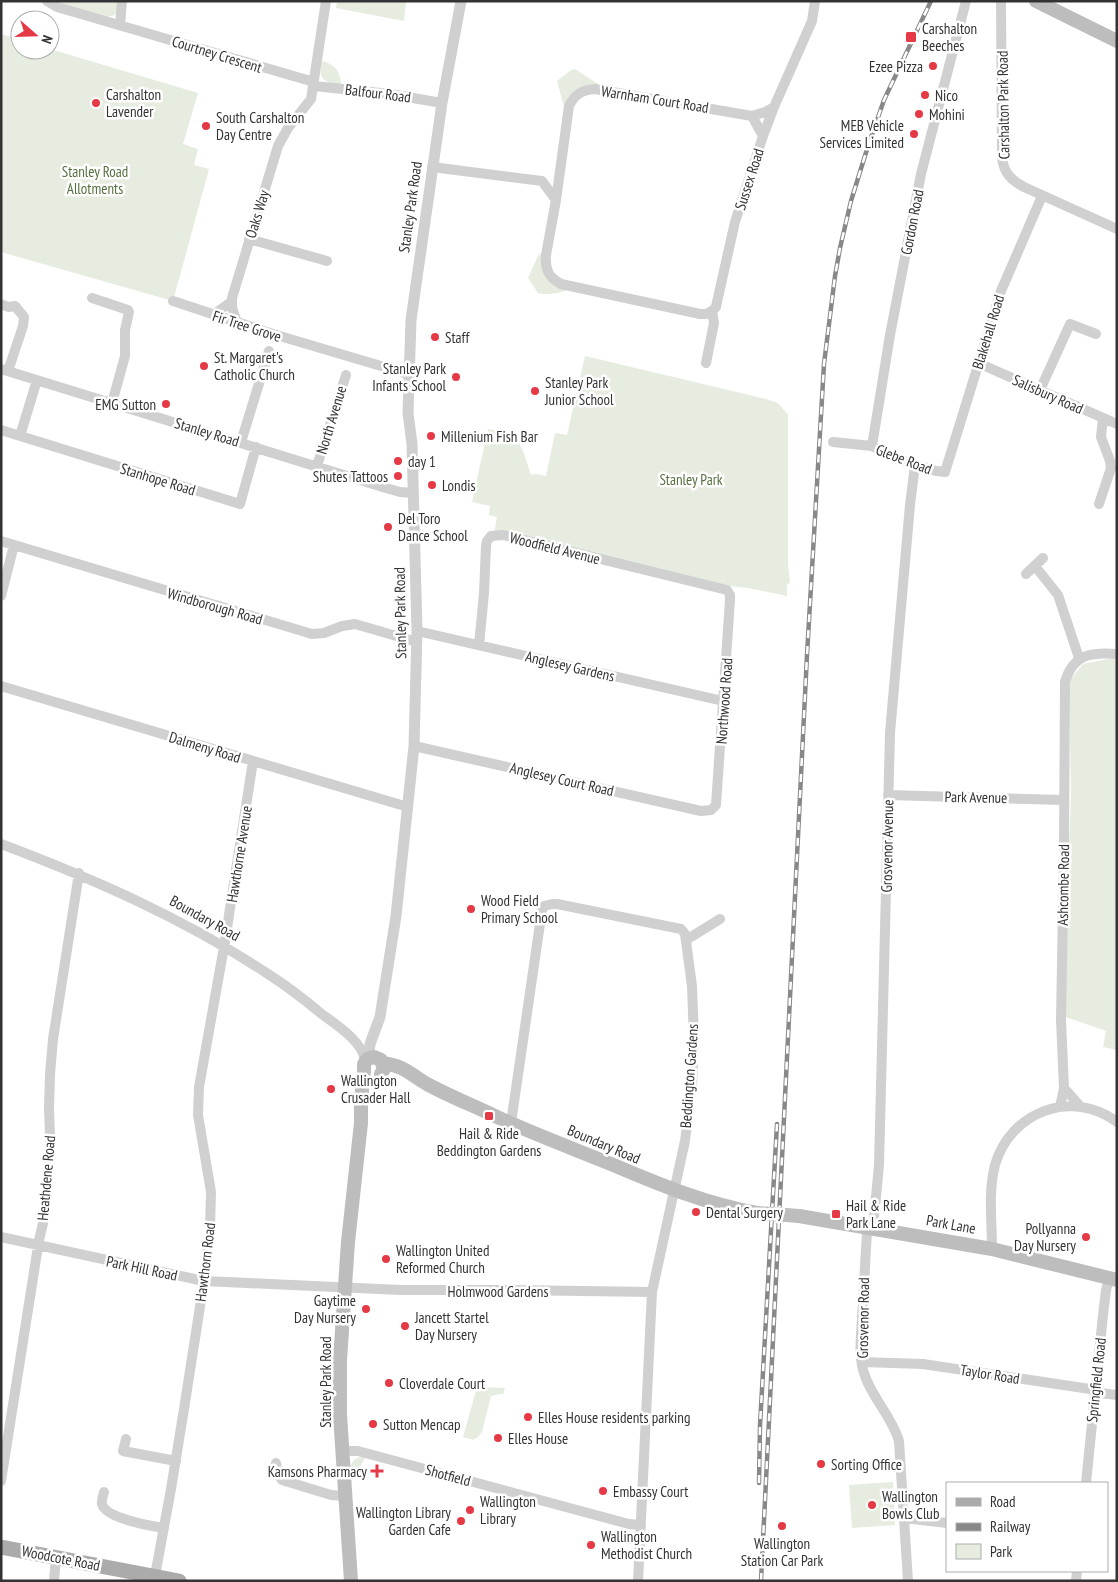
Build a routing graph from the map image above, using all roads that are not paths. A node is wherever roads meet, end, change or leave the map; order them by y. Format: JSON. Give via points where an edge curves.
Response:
{"nodes":[{"id":1,"x":47,"y":1,"type":"edge"},
{"id":2,"x":122,"y":1,"type":"edge"},
{"id":3,"x":326,"y":1,"type":"edge"},
{"id":4,"x":461,"y":1,"type":"edge"},
{"id":5,"x":814,"y":1,"type":"edge"},
{"id":6,"x":966,"y":1,"type":"edge"},
{"id":7,"x":1001,"y":1,"type":"edge"},
{"id":8,"x":1041,"y":2,"type":"edge"},
{"id":9,"x":120,"y":25,"type":"junction"},
{"id":10,"x":1117,"y":41,"type":"edge"},
{"id":11,"x":314,"y":84,"type":"junction"},
{"id":12,"x":442,"y":103,"type":"junction"},
{"id":13,"x":774,"y":107,"type":"junction"},
{"id":14,"x":752,"y":116,"type":"junction"},
{"id":15,"x":763,"y":136,"type":"junction"},
{"id":16,"x":432,"y":167,"type":"junction"},
{"id":17,"x":560,"y":170,"type":"junction"},
{"id":18,"x":542,"y":181,"type":"junction"},
{"id":19,"x":1042,"y":196,"type":"junction"},
{"id":20,"x":556,"y":200,"type":"junction"},
{"id":21,"x":1117,"y":230,"type":"edge"},
{"id":22,"x":249,"y":239,"type":"junction"},
{"id":23,"x":327,"y":261,"type":"dead end"},
{"id":24,"x":92,"y":298,"type":"dead end"},
{"id":25,"x":173,"y":302,"type":"dead end"},
{"id":26,"x":232,"y":302,"type":"junction"},
{"id":27,"x":1,"y":304,"type":"edge"},
{"id":28,"x":712,"y":311,"type":"junction"},
{"id":29,"x":213,"y":315,"type":"junction"},
{"id":30,"x":238,"y":324,"type":"junction"},
{"id":31,"x":1096,"y":334,"type":"dead end"},
{"id":32,"x":269,"y":351,"type":"dead end"},
{"id":33,"x":706,"y":363,"type":"dead end"},
{"id":34,"x":978,"y":363,"type":"junction"},
{"id":35,"x":5,"y":370,"type":"edge"},
{"id":36,"x":408,"y":374,"type":"junction"},
{"id":37,"x":346,"y":375,"type":"dead end"},
{"id":38,"x":37,"y":380,"type":"junction"},
{"id":39,"x":1040,"y":390,"type":"junction"},
{"id":40,"x":112,"y":403,"type":"junction"},
{"id":41,"x":1103,"y":418,"type":"junction"},
{"id":42,"x":1117,"y":424,"type":"edge"},
{"id":43,"x":1,"y":430,"type":"edge"},
{"id":44,"x":20,"y":436,"type":"junction"},
{"id":45,"x":240,"y":442,"type":"junction"},
{"id":46,"x":833,"y":442,"type":"dead end"},
{"id":47,"x":872,"y":446,"type":"junction"},
{"id":48,"x":256,"y":447,"type":"junction"},
{"id":49,"x":915,"y":465,"type":"junction"},
{"id":50,"x":317,"y":466,"type":"junction"},
{"id":51,"x":945,"y":472,"type":"joint"},
{"id":52,"x":413,"y":493,"type":"junction"},
{"id":53,"x":1099,"y":504,"type":"dead end"},
{"id":54,"x":1,"y":541,"type":"edge"},
{"id":55,"x":14,"y":545,"type":"junction"},
{"id":56,"x":1043,"y":558,"type":"dead end"},
{"id":57,"x":1035,"y":566,"type":"junction"},
{"id":58,"x":1026,"y":574,"type":"dead end"},
{"id":59,"x":727,"y":590,"type":"joint"},
{"id":60,"x":1,"y":596,"type":"edge"},
{"id":61,"x":417,"y":637,"type":"junction"},
{"id":62,"x":479,"y":645,"type":"junction"},
{"id":63,"x":1117,"y":654,"type":"edge"},
{"id":64,"x":1079,"y":658,"type":"junction"},
{"id":65,"x":1,"y":686,"type":"edge"},
{"id":66,"x":723,"y":702,"type":"junction"},
{"id":67,"x":414,"y":746,"type":"junction"},
{"id":68,"x":253,"y":761,"type":"junction"},
{"id":69,"x":888,"y":795,"type":"junction"},
{"id":70,"x":1064,"y":800,"type":"junction"},
{"id":71,"x":408,"y":807,"type":"junction"},
{"id":72,"x":711,"y":810,"type":"joint"},
{"id":73,"x":1,"y":844,"type":"edge"},
{"id":74,"x":79,"y":874,"type":"junction"},
{"id":75,"x":720,"y":919,"type":"dead end"},
{"id":76,"x":686,"y":940,"type":"junction"},
{"id":77,"x":224,"y":947,"type":"junction"},
{"id":78,"x":374,"y":1066,"type":"junction"},
{"id":79,"x":1064,"y":1088,"type":"junction"},
{"id":80,"x":1080,"y":1106,"type":"junction"},
{"id":81,"x":1060,"y":1107,"type":"junction"},
{"id":82,"x":1117,"y":1122,"type":"edge"},
{"id":83,"x":511,"y":1123,"type":"junction"},
{"id":84,"x":675,"y":1190,"type":"junction"},
{"id":85,"x":776,"y":1214,"type":"joint"},
{"id":86,"x":870,"y":1228,"type":"junction"},
{"id":87,"x":1,"y":1237,"type":"edge"},
{"id":88,"x":39,"y":1245,"type":"junction"},
{"id":89,"x":992,"y":1248,"type":"junction"},
{"id":90,"x":1113,"y":1279,"type":"edge"},
{"id":91,"x":204,"y":1281,"type":"junction"},
{"id":92,"x":345,"y":1288,"type":"junction"},
{"id":93,"x":652,"y":1292,"type":"junction"},
{"id":94,"x":862,"y":1362,"type":"junction"},
{"id":95,"x":1095,"y":1392,"type":"junction"},
{"id":96,"x":1117,"y":1395,"type":"edge"},
{"id":97,"x":126,"y":1439,"type":"dead end"},
{"id":98,"x":342,"y":1451,"type":"junction"},
{"id":99,"x":176,"y":1461,"type":"junction"},
{"id":100,"x":276,"y":1463,"type":"dead end"},
{"id":101,"x":1,"y":1481,"type":"edge"},
{"id":102,"x":1086,"y":1482,"type":"edge"},
{"id":103,"x":104,"y":1492,"type":"dead end"},
{"id":104,"x":344,"y":1496,"type":"junction"},
{"id":105,"x":904,"y":1518,"type":"junction"},
{"id":106,"x":946,"y":1523,"type":"edge"},
{"id":107,"x":641,"y":1524,"type":"junction"},
{"id":108,"x":164,"y":1528,"type":"junction"},
{"id":109,"x":1,"y":1547,"type":"edge"},
{"id":110,"x":56,"y":1557,"type":"junction"},
{"id":111,"x":155,"y":1576,"type":"junction"},
{"id":112,"x":54,"y":1581,"type":"edge"},
{"id":113,"x":177,"y":1581,"type":"edge"},
{"id":114,"x":351,"y":1581,"type":"edge"},
{"id":115,"x":638,"y":1581,"type":"edge"},
{"id":116,"x":908,"y":1581,"type":"edge"}],
"edges":[{"from":1,"to":9,"type":"street","name":"Courtney Crescent"},
{"from":2,"to":9,"type":"street"},
{"from":3,"to":11,"type":"street","name":"Oaks Way"},
{"from":4,"to":12,"type":"street","name":"Stanley Park Road"},
{"from":5,"to":13,"type":"street","name":"Sussex Road","via":[[812,22]]},
{"from":6,"to":47,"type":"street","name":"Gordon Road","via":[[921,174]]},
{"from":7,"to":19,"type":"street","name":"Carshalton Park Road","via":[[1003,165],[1012,180]]},
{"from":8,"to":10,"type":"main road"},
{"from":9,"to":11,"type":"street","name":"Courtney Crescent"},
{"from":11,"to":12,"type":"street","name":"Balfour Road"},
{"from":11,"to":22,"type":"street","name":"Oaks Way","via":[[308,103],[278,146]]},
{"from":12,"to":16,"type":"street","name":"Stanley Park Road"},
{"from":13,"to":14,"type":"street"},
{"from":13,"to":15,"type":"street","name":"Sussex Road"},
{"from":14,"to":15,"type":"street"},
{"from":14,"to":17,"type":"street","name":"Warnham Court Road","via":[[604,90],[580,92],[569,106]]},
{"from":15,"to":28,"type":"street","name":"Sussex Road","via":[[735,222],[716,306]]},
{"from":16,"to":18,"type":"street"},
{"from":16,"to":36,"type":"street","name":"Stanley Park Road","via":[[411,320]]},
{"from":17,"to":18,"type":"street"},
{"from":17,"to":20,"type":"street","name":"Warnham Court Road"},
{"from":18,"to":20,"type":"street"},
{"from":19,"to":21,"type":"street","name":"Carshalton Park Road"},
{"from":19,"to":34,"type":"street","name":"Blakehall Road","via":[[1001,291]]},
{"from":20,"to":28,"type":"street","name":"Warnham Court Road","via":[[545,264],[554,280],[700,314]]},
{"from":22,"to":23,"type":"street"},
{"from":22,"to":26,"type":"street","name":"Oaks Way"},
{"from":24,"to":40,"type":"street","via":[[129,312],[125,356]]},
{"from":25,"to":29,"type":"street","name":"Fir Tree Grove"},
{"from":26,"to":29,"type":"street"},
{"from":26,"to":30,"type":"street"},
{"from":27,"to":35,"type":"street","via":[[8,308],[15,306],[24,316]]},
{"from":28,"to":33,"type":"street","name":"Sussex Road","via":[[714,323]]},
{"from":29,"to":30,"type":"street","name":"Fir Tree Grove"},
{"from":30,"to":36,"type":"street","name":"Fir Tree Grove"},
{"from":31,"to":39,"type":"street","via":[[1070,324]]},
{"from":32,"to":45,"type":"street"},
{"from":34,"to":39,"type":"street","name":"Salisbury Road"},
{"from":34,"to":51,"type":"street","name":"Blakehall Road"},
{"from":35,"to":38,"type":"street","name":"Stanley Road"},
{"from":36,"to":52,"type":"street","name":"Stanley Park Road"},
{"from":37,"to":50,"type":"street","name":"North Avenue"},
{"from":38,"to":40,"type":"street","name":"Stanley Road"},
{"from":38,"to":44,"type":"street"},
{"from":39,"to":41,"type":"street","name":"Salisbury Road"},
{"from":40,"to":45,"type":"street","name":"Stanley Road"},
{"from":41,"to":42,"type":"street","name":"Salisbury Road"},
{"from":41,"to":53,"type":"street","via":[[1101,436],[1111,468]]},
{"from":43,"to":44,"type":"street","name":"Stanhope Road"},
{"from":44,"to":48,"type":"street","name":"Stanhope Road","via":[[240,504]]},
{"from":45,"to":48,"type":"street","name":"Stanley Road"},
{"from":46,"to":47,"type":"street","name":"Glebe Road"},
{"from":47,"to":49,"type":"street","name":"Glebe Road"},
{"from":48,"to":50,"type":"street","name":"Stanley Road"},
{"from":49,"to":51,"type":"street","name":"Glebe Road"},
{"from":49,"to":69,"type":"street","name":"Grosvenor Avenue","via":[[890,733]]},
{"from":50,"to":52,"type":"street","name":"Stanley Road","via":[[400,492]]},
{"from":52,"to":61,"type":"street","name":"Stanley Park Road"},
{"from":54,"to":55,"type":"street","name":"Windborough Road"},
{"from":55,"to":60,"type":"street"},
{"from":55,"to":61,"type":"street","name":"Windborough Road","via":[[312,634],[354,624]]},
{"from":56,"to":57,"type":"street"},
{"from":57,"to":58,"type":"street"},
{"from":57,"to":64,"type":"street","via":[[1058,595]]},
{"from":59,"to":62,"type":"street","name":"Woodfield Avenue","via":[[492,536],[486,546]]},
{"from":59,"to":66,"type":"street","name":"Northwood Road","via":[[730,600]]},
{"from":61,"to":62,"type":"street","name":"Anglesey Gardens"},
{"from":61,"to":67,"type":"street","name":"Stanley Park Road"},
{"from":62,"to":66,"type":"street","name":"Anglesey Gardens"},
{"from":63,"to":64,"type":"street","via":[[1092,654]]},
{"from":64,"to":70,"type":"street","name":"Ashcombe Road","via":[[1071,666],[1065,682]]},
{"from":65,"to":68,"type":"street","name":"Dalmeny Road"},
{"from":66,"to":72,"type":"street","name":"Northwood Road","via":[[718,801]]},
{"from":67,"to":71,"type":"street","name":"Stanley Park Road"},
{"from":67,"to":72,"type":"street","name":"Anglesey Court Road","via":[[702,811]]},
{"from":68,"to":71,"type":"street","name":"Dalmeny Road"},
{"from":68,"to":77,"type":"street","name":"Hawthorne Avenue"},
{"from":69,"to":70,"type":"street","name":"Park Avenue"},
{"from":69,"to":86,"type":"street","name":"Grosvenor Avenue","via":[[879,1165],[874,1218]]},
{"from":70,"to":79,"type":"street","name":"Ashcombe Road","via":[[1061,1020]]},
{"from":71,"to":78,"type":"street","name":"Stanley Park Road","via":[[396,922]]},
{"from":73,"to":74,"type":"street","name":"Boundary Road"},
{"from":74,"to":77,"type":"street","name":"Boundary Road","via":[[194,929]]},
{"from":74,"to":88,"type":"street","name":"Heathdene Road","via":[[53,1039],[48,1182]]},
{"from":75,"to":76,"type":"street"},
{"from":76,"to":83,"type":"street","via":[[683,931],[677,928],[558,904],[544,906]]},
{"from":76,"to":84,"type":"street","name":"Beddington Gardens","via":[[692,986],[693,1065],[688,1122]]},
{"from":77,"to":78,"type":"street","name":"Boundary Road","via":[[290,988],[353,1040]]},
{"from":77,"to":91,"type":"street","name":"Hawthorn Road","via":[[198,1101],[211,1192]]},
{"from":78,"to":83,"type":"main road","name":"Boundary Road","via":[[395,1066],[410,1072],[426,1083]]},
{"from":78,"to":92,"type":"main road","name":"Stanley Park Road","via":[[361,1123]]},
{"from":79,"to":80,"type":"street"},
{"from":79,"to":81,"type":"street","name":"Ashcombe Road"},
{"from":80,"to":81,"type":"street"},
{"from":80,"to":82,"type":"street"},
{"from":81,"to":89,"type":"street","via":[[1029,1118],[1014,1130],[1002,1147],[995,1165],[992,1189]]},
{"from":83,"to":84,"type":"main road","name":"Boundary Road"},
{"from":84,"to":85,"type":"main road","name":"Boundary Road","bridge":true,"via":[[729,1207]]},
{"from":84,"to":93,"type":"street","name":"Beddington Gardens"},
{"from":85,"to":86,"type":"main road","name":"Park Lane","bridge":true},
{"from":86,"to":89,"type":"main road","name":"Park Lane"},
{"from":86,"to":94,"type":"street","name":"Grosvenor Road","via":[[864,1268]]},
{"from":87,"to":88,"type":"street","name":"Park Hill Road"},
{"from":88,"to":91,"type":"street","name":"Park Hill Road"},
{"from":88,"to":101,"type":"street","name":"Heathdene Road"},
{"from":89,"to":90,"type":"main road","name":"Park Lane"},
{"from":90,"to":95,"type":"street","name":"Springfield Road","via":[[1106,1290]]},
{"from":91,"to":92,"type":"street","name":"Park Hill Road"},
{"from":91,"to":99,"type":"street","name":"Hawthorn Road"},
{"from":92,"to":93,"type":"street","name":"Holmwood Gardens"},
{"from":92,"to":98,"type":"main road","name":"Stanley Park Road","via":[[340,1360]]},
{"from":93,"to":107,"type":"street","name":"Beddington Gardens"},
{"from":94,"to":95,"type":"street","name":"Taylor Road","via":[[931,1365]]},
{"from":94,"to":105,"type":"street","name":"Grosvenor Road","via":[[869,1386],[897,1434]]},
{"from":95,"to":96,"type":"street","name":"Taylor Road"},
{"from":95,"to":102,"type":"street","name":"Springfield Road"},
{"from":97,"to":99,"type":"street","via":[[123,1451]]},
{"from":98,"to":104,"type":"main road","name":"Stanley Park Road"},
{"from":98,"to":107,"type":"street","name":"Shotfield","via":[[358,1451],[629,1524]]},
{"from":99,"to":108,"type":"street","name":"Hawthorn Road"},
{"from":100,"to":104,"type":"street","via":[[282,1480]]},
{"from":103,"to":108,"type":"street","via":[[102,1506],[116,1515]]},
{"from":104,"to":114,"type":"main road","name":"Stanley Park Road"},
{"from":105,"to":106,"type":"street"},
{"from":105,"to":116,"type":"street","name":"Grosvenor Road"},
{"from":107,"to":115,"type":"street","name":"Beddington Gardens"},
{"from":108,"to":111,"type":"street","name":"Hawthorn Road"},
{"from":109,"to":110,"type":"main road","name":"Woodcote Road"},
{"from":110,"to":111,"type":"main road","name":"Woodcote Road"},
{"from":110,"to":112,"type":"street"},
{"from":111,"to":113,"type":"main road","name":"Woodcote Road"}]}
